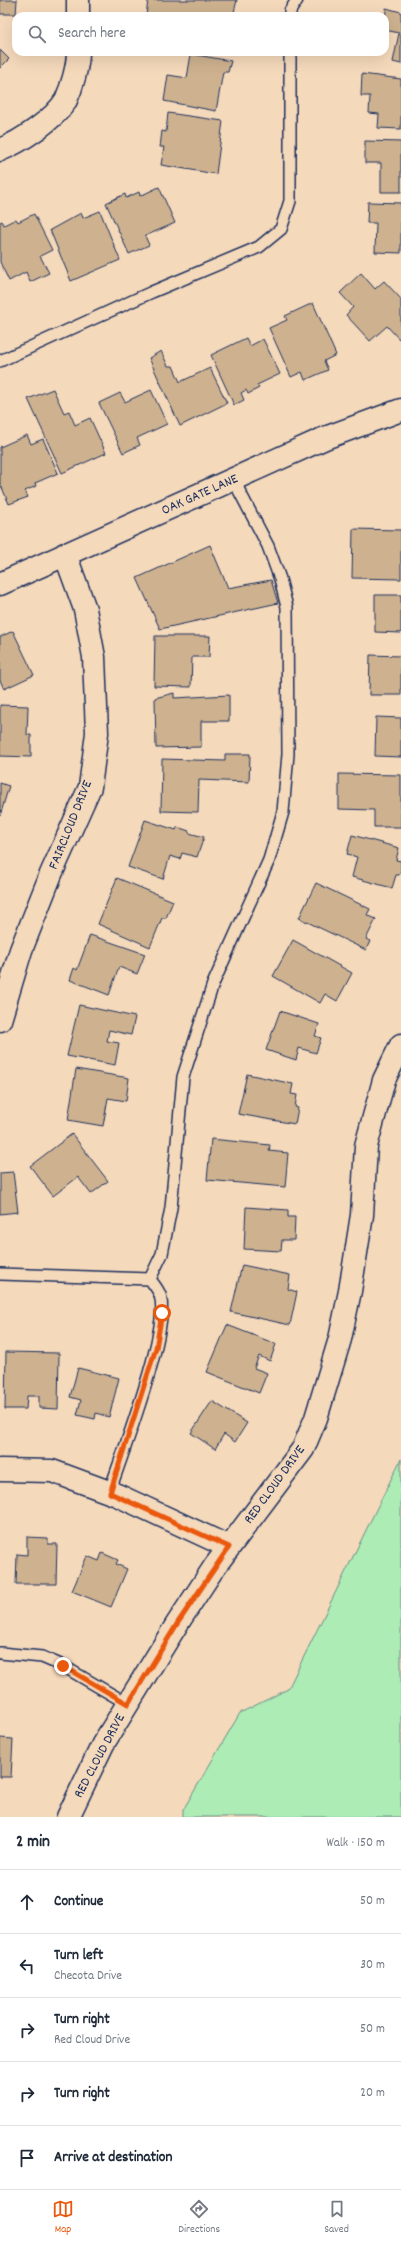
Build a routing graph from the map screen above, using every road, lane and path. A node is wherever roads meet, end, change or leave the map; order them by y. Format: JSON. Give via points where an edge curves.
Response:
{"nodes":[{"id":1,"x":78,"y":0,"type":"edge"},
{"id":2,"x":297,"y":0,"type":"edge"},
{"id":3,"x":78,"y":12,"type":"edge"},
{"id":4,"x":290,"y":12,"type":"edge"},
{"id":5,"x":78,"y":56,"type":"edge"},
{"id":6,"x":290,"y":56,"type":"edge"},
{"id":7,"x":0,"y":150,"type":"edge"},
{"id":8,"x":0,"y":360,"type":"edge"},
{"id":9,"x":401,"y":410,"type":"edge"},
{"id":10,"x":234,"y":480,"type":"junction"},
{"id":11,"x":65,"y":554,"type":"junction"},
{"id":12,"x":0,"y":584,"type":"edge"},
{"id":13,"x":0,"y":1020,"type":"edge"},
{"id":14,"x":401,"y":1044,"type":"edge"},
{"id":15,"x":0,"y":1274,"type":"edge"},
{"id":16,"x":150,"y":1279,"type":"junction"},
{"id":17,"x":0,"y":1470,"type":"edge"},
{"id":18,"x":110,"y":1493,"type":"junction"},
{"id":19,"x":229,"y":1547,"type":"junction"},
{"id":20,"x":0,"y":1653,"type":"edge"},
{"id":21,"x":128,"y":1704,"type":"junction"},
{"id":22,"x":68,"y":1817,"type":"edge"}],
"edges":[{"from":1,"to":3,"type":"street"},
{"from":2,"to":4,"type":"lane"},
{"from":5,"to":7,"type":"street","via":[[65,100],[50,118],[10,146]]},
{"from":6,"to":8,"type":"lane","via":[[290,201],[281,229],[259,247]]},
{"from":9,"to":10,"type":"street","name":"OAK GATE LANE","via":[[324,438]]},
{"from":10,"to":11,"type":"street","name":"OAK GATE LANE"},
{"from":10,"to":16,"type":"lane","via":[[268,546],[287,607],[288,754],[283,812],[269,860],[213,984],[183,1077],[171,1208],[162,1254]]},
{"from":11,"to":12,"type":"street","name":"OAK GATE LANE"},
{"from":11,"to":13,"type":"street","name":"FAIRCLOUD DRIVE","via":[[85,609],[94,657],[97,733],[90,787],[21,950]]},
{"from":14,"to":19,"type":"street","name":"RED CLOUD DRIVE","via":[[384,1080],[366,1146],[362,1215],[350,1291],[340,1339],[316,1418],[303,1449]]},
{"from":15,"to":16,"type":"lane"},
{"from":16,"to":18,"type":"lane","via":[[160,1294],[162,1313],[156,1348]]},
{"from":17,"to":18,"type":"street","via":[[52,1471]]},
{"from":18,"to":19,"type":"street"},
{"from":19,"to":21,"type":"street","name":"RED CLOUD DRIVE","via":[[181,1617]]},
{"from":20,"to":21,"type":"lane","via":[[42,1657],[63,1666]]},
{"from":21,"to":22,"type":"street","name":"RED CLOUD DRIVE","via":[[104,1744]]}]}
